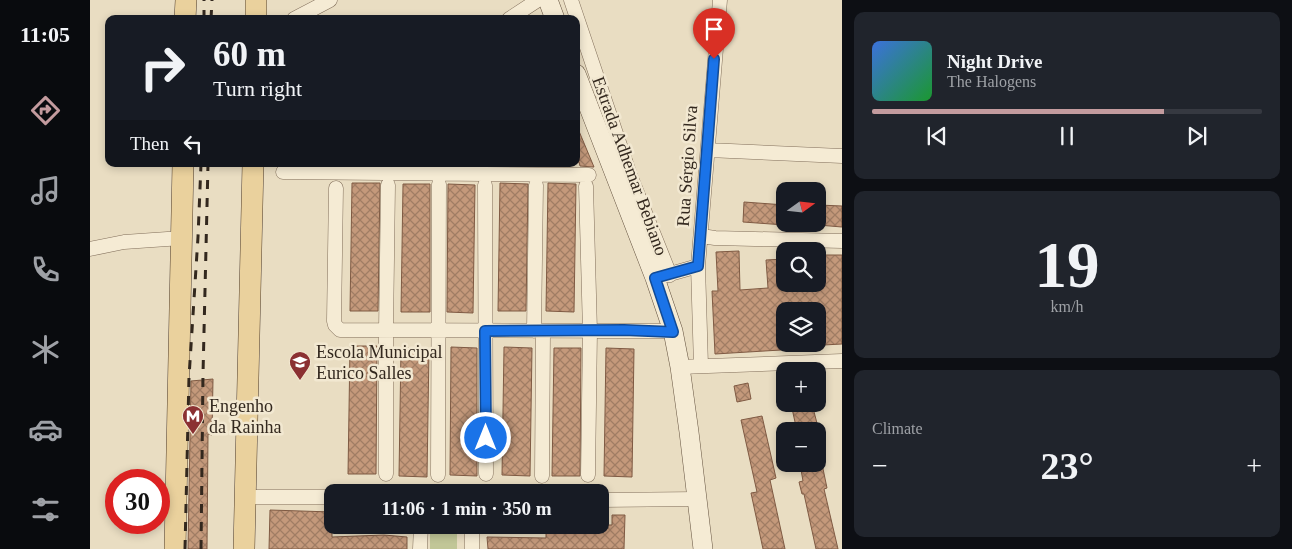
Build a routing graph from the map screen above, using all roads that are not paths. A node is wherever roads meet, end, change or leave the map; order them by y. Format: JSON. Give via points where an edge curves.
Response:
{"nodes":[{"id":1,"x":186,"y":0,"type":"edge"},
{"id":2,"x":256,"y":0,"type":"edge"},
{"id":3,"x":720,"y":0,"type":"edge"},
{"id":4,"x":576,"y":1,"type":"edge"},
{"id":5,"x":323,"y":2,"type":"edge"},
{"id":6,"x":548,"y":8,"type":"edge"},
{"id":7,"x":185,"y":15,"type":"edge"},
{"id":8,"x":256,"y":15,"type":"edge"},
{"id":9,"x":301,"y":15,"type":"edge"},
{"id":10,"x":523,"y":15,"type":"edge"},
{"id":11,"x":580,"y":83,"type":"edge"},
{"id":12,"x":708,"y":150,"type":"junction"},
{"id":13,"x":842,"y":156,"type":"edge"},
{"id":14,"x":183,"y":167,"type":"edge"},
{"id":15,"x":253,"y":167,"type":"edge"},
{"id":16,"x":283,"y":172,"type":"dead end"},
{"id":17,"x":387,"y":174,"type":"edge"},
{"id":18,"x":540,"y":175,"type":"edge"},
{"id":19,"x":438,"y":184,"type":"dead end"},
{"id":20,"x":485,"y":185,"type":"dead end"},
{"id":21,"x":336,"y":188,"type":"dead end"},
{"id":22,"x":701,"y":236,"type":"junction"},
{"id":23,"x":182,"y":238,"type":"junction"},
{"id":24,"x":842,"y":241,"type":"edge"},
{"id":25,"x":90,"y":249,"type":"edge"},
{"id":26,"x":698,"y":266,"type":"junction"},
{"id":27,"x":662,"y":276,"type":"junction"},
{"id":28,"x":386,"y":331,"type":"junction"},
{"id":29,"x":485,"y":331,"type":"junction"},
{"id":30,"x":539,"y":331,"type":"junction"},
{"id":31,"x":590,"y":331,"type":"junction"},
{"id":32,"x":439,"y":332,"type":"junction"},
{"id":33,"x":673,"y":332,"type":"junction"},
{"id":34,"x":842,"y":361,"type":"edge"},
{"id":35,"x":701,"y":366,"type":"junction"},
{"id":36,"x":680,"y":367,"type":"junction"},
{"id":37,"x":386,"y":474,"type":"dead end"},
{"id":38,"x":486,"y":474,"type":"dead end"},
{"id":39,"x":438,"y":475,"type":"dead end"},
{"id":40,"x":542,"y":476,"type":"dead end"},
{"id":41,"x":588,"y":476,"type":"dead end"},
{"id":42,"x":246,"y":497,"type":"junction"},
{"id":43,"x":324,"y":497,"type":"edge"},
{"id":44,"x":698,"y":499,"type":"junction"},
{"id":45,"x":609,"y":500,"type":"edge"},
{"id":46,"x":421,"y":534,"type":"edge"},
{"id":47,"x":472,"y":534,"type":"edge"},
{"id":48,"x":175,"y":549,"type":"edge"},
{"id":49,"x":244,"y":549,"type":"edge"},
{"id":50,"x":420,"y":549,"type":"edge"},
{"id":51,"x":472,"y":549,"type":"edge"},
{"id":52,"x":703,"y":549,"type":"edge"}],
"edges":[{"from":1,"to":7,"type":"main road"},
{"from":2,"to":8,"type":"main road"},
{"from":3,"to":12,"type":"street","name":"Rua Sérgio Silva"},
{"from":4,"to":6,"type":"street"},
{"from":4,"to":27,"type":"street","name":"Estrada Adhemar Bebiano"},
{"from":5,"to":9,"type":"street"},
{"from":6,"to":10,"type":"street"},
{"from":11,"to":27,"type":"main road","name":"Estrada Adhemar Bebiano"},
{"from":12,"to":13,"type":"street"},
{"from":12,"to":22,"type":"street","name":"Rua Sérgio Silva"},
{"from":14,"to":23,"type":"main road"},
{"from":15,"to":42,"type":"main road"},
{"from":16,"to":17,"type":"street"},
{"from":17,"to":18,"type":"street"},
{"from":17,"to":28,"type":"street"},
{"from":18,"to":30,"type":"street"},
{"from":18,"to":31,"type":"street","via":[[588,181]]},
{"from":19,"to":32,"type":"street"},
{"from":20,"to":29,"type":"street"},
{"from":21,"to":28,"type":"street","via":[[335,325],[340,330]]},
{"from":22,"to":24,"type":"street"},
{"from":22,"to":26,"type":"street","name":"Rua Sérgio Silva"},
{"from":23,"to":25,"type":"street","via":[[124,242]]},
{"from":23,"to":48,"type":"main road"},
{"from":26,"to":27,"type":"street"},
{"from":26,"to":35,"type":"street","name":"Rua Sérgio Silva"},
{"from":27,"to":33,"type":"main road","name":"Estrada Adhemar Bebiano"},
{"from":28,"to":32,"type":"street"},
{"from":28,"to":37,"type":"street"},
{"from":29,"to":30,"type":"street"},
{"from":29,"to":32,"type":"street"},
{"from":29,"to":38,"type":"street"},
{"from":30,"to":31,"type":"street"},
{"from":30,"to":40,"type":"street"},
{"from":31,"to":33,"type":"street"},
{"from":31,"to":41,"type":"street"},
{"from":32,"to":39,"type":"street"},
{"from":33,"to":36,"type":"main road","name":"Estrada Adhemar Bebiano"},
{"from":34,"to":35,"type":"street"},
{"from":35,"to":36,"type":"street"},
{"from":36,"to":44,"type":"main road","name":"Estrada Adhemar Bebiano"},
{"from":42,"to":43,"type":"street"},
{"from":42,"to":49,"type":"main road"},
{"from":44,"to":45,"type":"street"},
{"from":44,"to":52,"type":"main road","name":"Estrada Adhemar Bebiano"},
{"from":46,"to":50,"type":"street"},
{"from":47,"to":51,"type":"street"}]}
